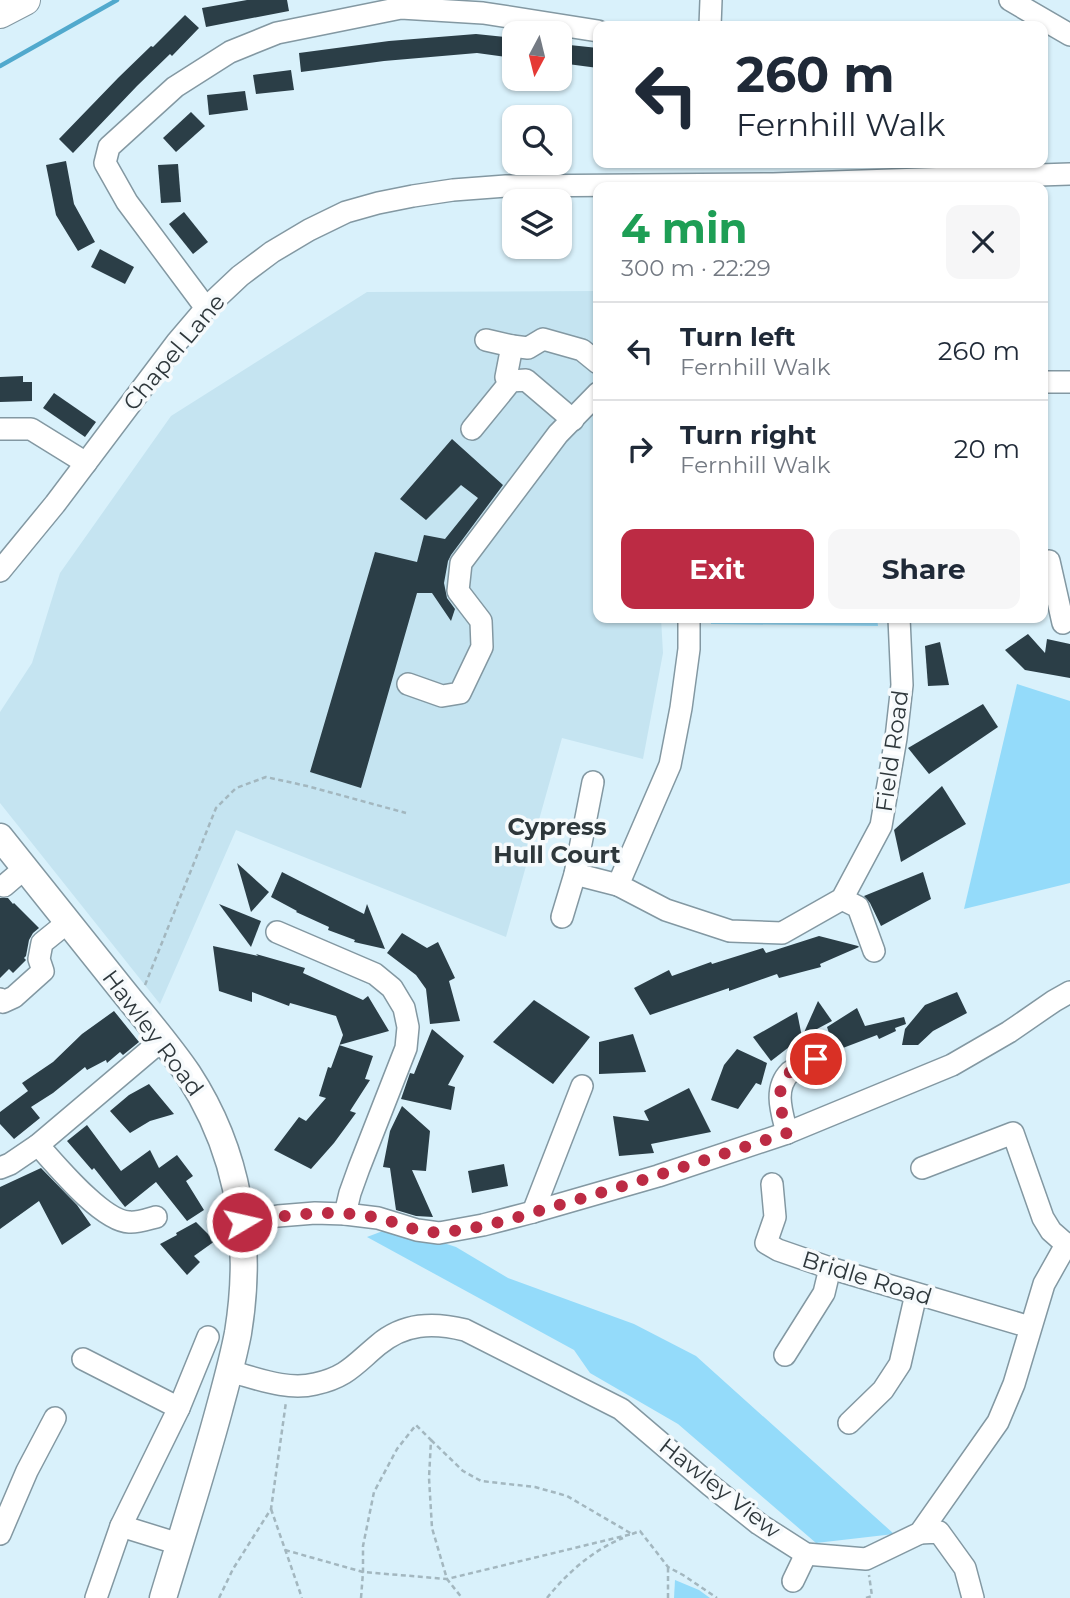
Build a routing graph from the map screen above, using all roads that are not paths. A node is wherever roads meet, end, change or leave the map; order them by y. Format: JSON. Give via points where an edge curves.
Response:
{"nodes":[{"id":1,"x":711,"y":0,"type":"edge"},
{"id":2,"x":1010,"y":0,"type":"edge"},
{"id":3,"x":710,"y":21,"type":"edge"},
{"id":4,"x":1046,"y":21,"type":"edge"},
{"id":5,"x":1048,"y":22,"type":"edge"},
{"id":6,"x":593,"y":30,"type":"edge"},
{"id":7,"x":1070,"y":35,"type":"edge"},
{"id":8,"x":1070,"y":174,"type":"edge"},
{"id":9,"x":972,"y":182,"type":"edge"},
{"id":10,"x":593,"y":185,"type":"edge"},
{"id":11,"x":206,"y":307,"type":"junction"},
{"id":12,"x":486,"y":340,"type":"dead end"},
{"id":13,"x":512,"y":346,"type":"junction"},
{"id":14,"x":593,"y":359,"type":"edge"},
{"id":15,"x":511,"y":381,"type":"junction"},
{"id":16,"x":1048,"y":382,"type":"edge"},
{"id":17,"x":1070,"y":382,"type":"edge"},
{"id":18,"x":593,"y":398,"type":"edge"},
{"id":19,"x":573,"y":419,"type":"junction"},
{"id":20,"x":0,"y":429,"type":"edge"},
{"id":21,"x":472,"y":429,"type":"dead end"},
{"id":22,"x":86,"y":463,"type":"junction"},
{"id":23,"x":1054,"y":561,"type":"edge"},
{"id":24,"x":0,"y":571,"type":"edge"},
{"id":25,"x":689,"y":623,"type":"edge"},
{"id":26,"x":899,"y":623,"type":"edge"},
{"id":27,"x":1063,"y":623,"type":"dead end"},
{"id":28,"x":408,"y":684,"type":"dead end"},
{"id":29,"x":593,"y":782,"type":"dead end"},
{"id":30,"x":9,"y":853,"type":"edge"},
{"id":31,"x":575,"y":874,"type":"junction"},
{"id":32,"x":618,"y":885,"type":"junction"},
{"id":33,"x":4,"y":886,"type":"dead end"},
{"id":34,"x":842,"y":899,"type":"junction"},
{"id":35,"x":562,"y":917,"type":"dead end"},
{"id":36,"x":68,"y":922,"type":"junction"},
{"id":37,"x":277,"y":932,"type":"dead end"},
{"id":38,"x":874,"y":951,"type":"dead end"},
{"id":39,"x":1070,"y":992,"type":"edge"},
{"id":40,"x":0,"y":999,"type":"edge"},
{"id":41,"x":162,"y":1040,"type":"junction"},
{"id":42,"x":816,"y":1059,"type":"dead end"},
{"id":43,"x":582,"y":1086,"type":"dead end"},
{"id":44,"x":787,"y":1133,"type":"junction"},
{"id":45,"x":38,"y":1145,"type":"junction"},
{"id":46,"x":0,"y":1168,"type":"edge"},
{"id":47,"x":922,"y":1168,"type":"dead end"},
{"id":48,"x":772,"y":1184,"type":"dead end"},
{"id":49,"x":533,"y":1212,"type":"junction"},
{"id":50,"x":345,"y":1214,"type":"junction"},
{"id":51,"x":156,"y":1217,"type":"dead end"},
{"id":52,"x":242,"y":1222,"type":"junction"},
{"id":53,"x":1069,"y":1245,"type":"edge"},
{"id":54,"x":830,"y":1268,"type":"junction"},
{"id":55,"x":916,"y":1294,"type":"junction"},
{"id":56,"x":1030,"y":1328,"type":"junction"},
{"id":57,"x":208,"y":1337,"type":"dead end"},
{"id":58,"x":785,"y":1355,"type":"dead end"},
{"id":59,"x":83,"y":1359,"type":"dead end"},
{"id":60,"x":229,"y":1371,"type":"junction"},
{"id":61,"x":178,"y":1408,"type":"junction"},
{"id":62,"x":55,"y":1418,"type":"dead end"},
{"id":63,"x":849,"y":1423,"type":"dead end"},
{"id":64,"x":121,"y":1526,"type":"junction"},
{"id":65,"x":920,"y":1533,"type":"junction"},
{"id":66,"x":0,"y":1534,"type":"edge"},
{"id":67,"x":179,"y":1544,"type":"junction"},
{"id":68,"x":806,"y":1554,"type":"junction"},
{"id":69,"x":793,"y":1581,"type":"dead end"},
{"id":70,"x":96,"y":1598,"type":"edge"},
{"id":71,"x":163,"y":1598,"type":"edge"},
{"id":72,"x":973,"y":1598,"type":"edge"}],
"edges":[{"from":1,"to":3,"type":"street"},
{"from":2,"to":4,"type":"street"},
{"from":5,"to":7,"type":"street"},
{"from":6,"to":11,"type":"street","via":[[483,13],[401,8],[277,33],[230,52],[175,87],[109,147],[105,163],[127,202]]},
{"from":8,"to":9,"type":"street","name":"Chapel Lane"},
{"from":10,"to":11,"type":"street","name":"Chapel Lane","via":[[453,190],[346,212],[272,252]]},
{"from":11,"to":22,"type":"street","name":"Chapel Lane"},
{"from":12,"to":13,"type":"street"},
{"from":13,"to":14,"type":"street","via":[[528,348],[543,339],[582,350]]},
{"from":13,"to":15,"type":"street","via":[[506,377]]},
{"from":15,"to":19,"type":"street","via":[[526,380]]},
{"from":15,"to":21,"type":"street"},
{"from":16,"to":17,"type":"street"},
{"from":18,"to":19,"type":"street"},
{"from":19,"to":28,"type":"street","via":[[461,563],[458,591],[481,621],[482,647],[460,693],[442,696]]},
{"from":20,"to":22,"type":"street","via":[[31,429]]},
{"from":22,"to":24,"type":"street","name":"Chapel Lane"},
{"from":23,"to":27,"type":"street"},
{"from":25,"to":32,"type":"street","via":[[670,765]]},
{"from":26,"to":34,"type":"street","name":"Field Road","via":[[902,685],[881,826]]},
{"from":29,"to":31,"type":"street"},
{"from":30,"to":33,"type":"street"},
{"from":30,"to":36,"type":"main road","name":"Hawley Road"},
{"from":31,"to":32,"type":"street"},
{"from":31,"to":35,"type":"street"},
{"from":32,"to":34,"type":"street","via":[[666,910],[730,931],[782,933]]},
{"from":34,"to":38,"type":"street","via":[[858,907]]},
{"from":36,"to":40,"type":"street","via":[[42,943],[39,959],[43,971],[14,997]]},
{"from":36,"to":41,"type":"main road","name":"Hawley Road"},
{"from":37,"to":50,"type":"street","via":[[375,974],[392,988],[404,1008],[406,1048]]},
{"from":39,"to":44,"type":"street","via":[[952,1065]]},
{"from":41,"to":45,"type":"street"},
{"from":41,"to":52,"type":"main road","name":"Hawley Road","via":[[188,1074],[217,1127],[228,1154]]},
{"from":42,"to":44,"type":"street","via":[[791,1072],[781,1085],[780,1106]]},
{"from":43,"to":49,"type":"street"},
{"from":44,"to":49,"type":"street"},
{"from":45,"to":46,"type":"street"},
{"from":45,"to":51,"type":"street","via":[[111,1217],[129,1223]]},
{"from":47,"to":53,"type":"street","via":[[1013,1133],[1043,1218]]},
{"from":48,"to":54,"type":"street","name":"Bridle Road","via":[[775,1217],[766,1243]]},
{"from":49,"to":50,"type":"street","via":[[439,1233]]},
{"from":50,"to":52,"type":"street"},
{"from":52,"to":60,"type":"main road","name":"Hawley Road","via":[[241,1303]]},
{"from":53,"to":56,"type":"street","via":[[1044,1284]]},
{"from":54,"to":55,"type":"street","name":"Bridle Road"},
{"from":54,"to":58,"type":"street","via":[[824,1293]]},
{"from":55,"to":56,"type":"street","name":"Bridle Road"},
{"from":55,"to":63,"type":"street","via":[[900,1364],[883,1390]]},
{"from":56,"to":65,"type":"street","via":[[998,1422]]},
{"from":57,"to":61,"type":"street"},
{"from":59,"to":61,"type":"street"},
{"from":60,"to":67,"type":"main road","name":"Hawley Road"},
{"from":60,"to":68,"type":"street","name":"Hawley View","via":[[270,1382],[313,1385],[350,1370],[379,1344],[408,1327],[446,1325],[465,1330],[621,1409],[759,1524]]},
{"from":61,"to":64,"type":"street"},
{"from":62,"to":66,"type":"street"},
{"from":64,"to":67,"type":"street"},
{"from":64,"to":70,"type":"street"},
{"from":65,"to":68,"type":"street","name":"Hawley View","via":[[866,1559]]},
{"from":65,"to":72,"type":"street","via":[[939,1532],[965,1568]]},
{"from":67,"to":71,"type":"main road","name":"Hawley Road"},
{"from":68,"to":69,"type":"street"}]}
